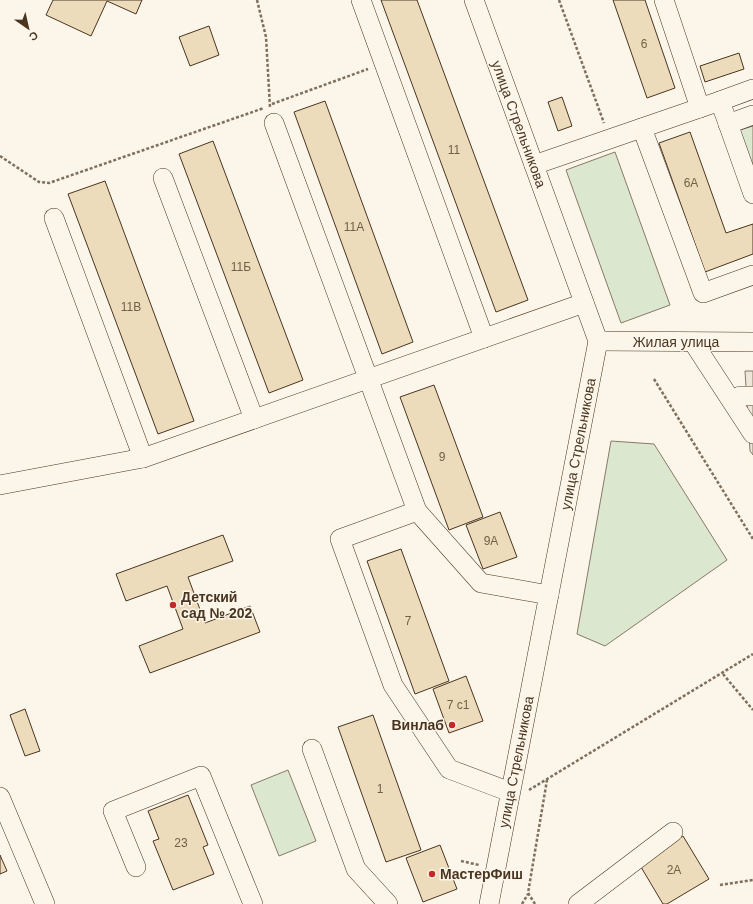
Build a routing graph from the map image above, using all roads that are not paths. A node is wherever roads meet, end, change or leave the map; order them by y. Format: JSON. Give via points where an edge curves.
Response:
{"nodes":[{"id":1,"x":361,"y":0,"type":"edge"},
{"id":2,"x":474,"y":0,"type":"edge"},
{"id":3,"x":664,"y":0,"type":"edge"},
{"id":4,"x":753,"y":89,"type":"edge"},
{"id":5,"x":720,"y":101,"type":"junction"},
{"id":6,"x":700,"y":108,"type":"junction"},
{"id":7,"x":272,"y":114,"type":"road end"},
{"id":8,"x":753,"y":115,"type":"edge"},
{"id":9,"x":728,"y":124,"type":"junction"},
{"id":10,"x":642,"y":128,"type":"junction"},
{"id":11,"x":534,"y":165,"type":"junction"},
{"id":12,"x":163,"y":178,"type":"dead end"},
{"id":13,"x":753,"y":194,"type":"edge"},
{"id":14,"x":54,"y":218,"type":"dead end"},
{"id":15,"x":753,"y":276,"type":"edge"},
{"id":16,"x":584,"y":303,"type":"junction"},
{"id":17,"x":484,"y":338,"type":"junction"},
{"id":18,"x":598,"y":341,"type":"junction"},
{"id":19,"x":693,"y":342,"type":"junction"},
{"id":20,"x":753,"y":342,"type":"edge"},
{"id":21,"x":368,"y":378,"type":"junction"},
{"id":22,"x":753,"y":396,"type":"edge"},
{"id":23,"x":732,"y":401,"type":"junction"},
{"id":24,"x":254,"y":419,"type":"junction"},
{"id":25,"x":753,"y":434,"type":"edge"},
{"id":26,"x":143,"y":458,"type":"junction"},
{"id":27,"x":0,"y":485,"type":"edge"},
{"id":28,"x":417,"y":511,"type":"junction"},
{"id":29,"x":549,"y":595,"type":"junction"},
{"id":30,"x":312,"y":749,"type":"dead end"},
{"id":31,"x":518,"y":792,"type":"junction"},
{"id":32,"x":0,"y":797,"type":"edge"},
{"id":33,"x":673,"y":832,"type":"dead end"},
{"id":34,"x":136,"y":867,"type":"dead end"},
{"id":35,"x":45,"y":904,"type":"edge"},
{"id":36,"x":253,"y":904,"type":"edge"},
{"id":37,"x":388,"y":904,"type":"edge"},
{"id":38,"x":489,"y":904,"type":"edge"},
{"id":39,"x":578,"y":904,"type":"edge"}],
"edges":[{"from":1,"to":17,"type":"street"},
{"from":2,"to":11,"type":"street","name":"улица Стрельникова"},
{"from":3,"to":6,"type":"street"},
{"from":4,"to":5,"type":"street"},
{"from":5,"to":6,"type":"street"},
{"from":5,"to":9,"type":"street"},
{"from":6,"to":10,"type":"street"},
{"from":7,"to":21,"type":"street"},
{"from":8,"to":9,"type":"street"},
{"from":9,"to":13,"type":"street"},
{"from":10,"to":11,"type":"street"},
{"from":10,"to":15,"type":"street","via":[[703,293]]},
{"from":11,"to":16,"type":"street","name":"улица Стрельникова"},
{"from":12,"to":24,"type":"street"},
{"from":14,"to":26,"type":"street"},
{"from":16,"to":17,"type":"street"},
{"from":16,"to":18,"type":"street","name":"улица Стрельникова"},
{"from":17,"to":21,"type":"street"},
{"from":18,"to":19,"type":"street","name":"Жилая улица"},
{"from":18,"to":29,"type":"street","name":"улица Стрельникова"},
{"from":19,"to":20,"type":"street","name":"Жилая улица"},
{"from":19,"to":23,"type":"street"},
{"from":21,"to":24,"type":"street"},
{"from":21,"to":28,"type":"street"},
{"from":22,"to":23,"type":"street","via":[[740,396]]},
{"from":23,"to":25,"type":"street"},
{"from":24,"to":26,"type":"street"},
{"from":26,"to":27,"type":"street"},
{"from":28,"to":29,"type":"street","via":[[481,582]]},
{"from":28,"to":31,"type":"street","via":[[340,539],[392,685],[449,769]]},
{"from":29,"to":31,"type":"street","name":"улица Стрельникова"},
{"from":30,"to":37,"type":"street","via":[[356,869]]},
{"from":31,"to":38,"type":"street","name":"улица Стрельникова"},
{"from":32,"to":35,"type":"street"},
{"from":33,"to":39,"type":"street"},
{"from":34,"to":36,"type":"street","via":[[112,811],[201,776]]}]}
